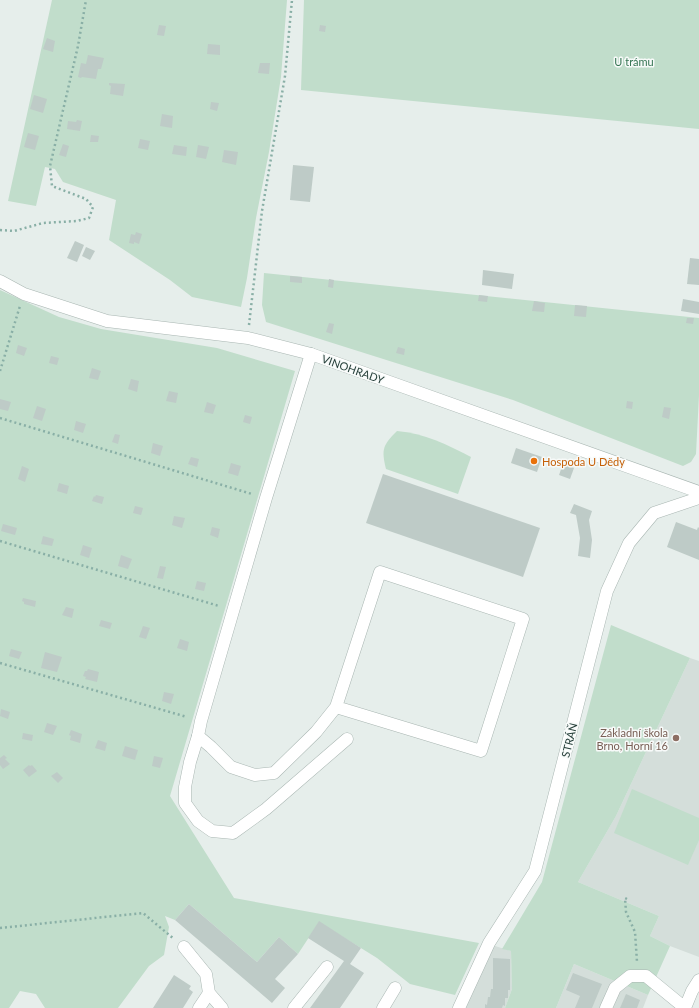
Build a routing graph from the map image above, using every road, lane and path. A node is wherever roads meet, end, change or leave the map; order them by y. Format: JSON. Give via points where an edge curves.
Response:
{"nodes":[{"id":1,"x":86,"y":0,"type":"edge"},
{"id":2,"x":292,"y":0,"type":"edge"},
{"id":3,"x":0,"y":230,"type":"edge"},
{"id":4,"x":0,"y":281,"type":"edge"},
{"id":5,"x":24,"y":294,"type":"junction"},
{"id":6,"x":248,"y":338,"type":"junction"},
{"id":7,"x":311,"y":354,"type":"junction"},
{"id":8,"x":0,"y":371,"type":"edge"},
{"id":9,"x":0,"y":418,"type":"edge"},
{"id":10,"x":699,"y":492,"type":"edge"},
{"id":11,"x":266,"y":498,"type":"junction"},
{"id":12,"x":699,"y":498,"type":"edge"},
{"id":13,"x":0,"y":541,"type":"edge"},
{"id":14,"x":233,"y":610,"type":"junction"},
{"id":15,"x":0,"y":663,"type":"edge"},
{"id":16,"x":336,"y":707,"type":"junction"},
{"id":17,"x":201,"y":721,"type":"junction"},
{"id":18,"x":198,"y":736,"type":"junction"},
{"id":19,"x":347,"y":739,"type":"dead end"},
{"id":20,"x":627,"y":899,"type":"dead end"},
{"id":21,"x":0,"y":928,"type":"edge"},
{"id":22,"x":184,"y":947,"type":"joint"},
{"id":23,"x":327,"y":967,"type":"dead end"},
{"id":24,"x":637,"y":976,"type":"junction"},
{"id":25,"x":699,"y":980,"type":"edge"},
{"id":26,"x":395,"y":988,"type":"dead end"},
{"id":27,"x":208,"y":993,"type":"junction"},
{"id":28,"x":199,"y":1008,"type":"edge"},
{"id":29,"x":222,"y":1008,"type":"edge"},
{"id":30,"x":294,"y":1008,"type":"edge"},
{"id":31,"x":382,"y":1008,"type":"edge"},
{"id":32,"x":459,"y":1008,"type":"edge"},
{"id":33,"x":606,"y":1008,"type":"edge"},
{"id":34,"x":685,"y":1008,"type":"edge"}],
"edges":[{"from":1,"to":3,"type":"path","via":[[50,166],[52,186],[86,199],[93,207],[89,218],[43,223],[14,231]]},
{"from":2,"to":6,"type":"path","via":[[285,76],[262,211]]},
{"from":4,"to":5,"type":"street","name":"VINOHRADY"},
{"from":5,"to":6,"type":"street","name":"VINOHRADY","via":[[107,321]]},
{"from":5,"to":8,"type":"path"},
{"from":6,"to":7,"type":"street","name":"VINOHRADY"},
{"from":7,"to":10,"type":"street","name":"VINOHRADY"},
{"from":7,"to":11,"type":"street"},
{"from":9,"to":11,"type":"path"},
{"from":11,"to":14,"type":"street"},
{"from":12,"to":32,"type":"street","name":"STRÁŇ","via":[[654,513],[629,544],[607,591],[535,871],[489,943]]},
{"from":13,"to":14,"type":"path"},
{"from":14,"to":17,"type":"street"},
{"from":15,"to":17,"type":"path"},
{"from":16,"to":16,"type":"street","via":[[380,572],[523,619],[481,751]]},
{"from":16,"to":18,"type":"street","via":[[316,732],[274,773],[255,775],[231,767]]},
{"from":17,"to":18,"type":"street"},
{"from":18,"to":19,"type":"street","via":[[185,787],[185,803],[198,821],[212,831],[233,833],[252,820]]},
{"from":20,"to":24,"type":"path","via":[[624,898],[626,912],[635,932]]},
{"from":21,"to":22,"type":"path","via":[[142,913]]},
{"from":22,"to":27,"type":"street","via":[[206,974]]},
{"from":23,"to":30,"type":"street"},
{"from":24,"to":33,"type":"street","via":[[630,976],[615,988]]},
{"from":24,"to":34,"type":"street","via":[[646,976]]},
{"from":25,"to":34,"type":"street"},
{"from":26,"to":31,"type":"street"},
{"from":27,"to":28,"type":"street"},
{"from":27,"to":29,"type":"street"}]}
